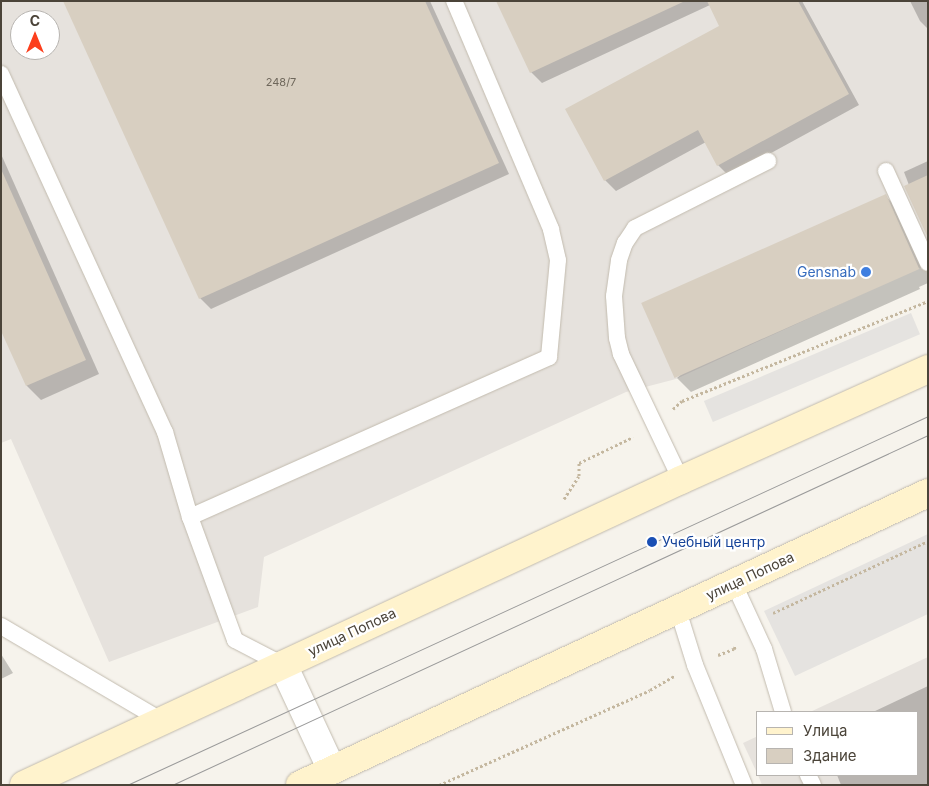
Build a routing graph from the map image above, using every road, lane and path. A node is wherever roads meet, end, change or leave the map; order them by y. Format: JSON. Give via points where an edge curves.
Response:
{"nodes":[{"id":1,"x":454,"y":1,"type":"edge"},
{"id":2,"x":1,"y":74,"type":"edge"},
{"id":3,"x":768,"y":161,"type":"dead end"},
{"id":4,"x":886,"y":171,"type":"dead end"},
{"id":5,"x":928,"y":263,"type":"edge"},
{"id":6,"x":928,"y":302,"type":"edge"},
{"id":7,"x":928,"y":369,"type":"edge"},
{"id":8,"x":655,"y":426,"type":"junction"},
{"id":9,"x":681,"y":480,"type":"junction"},
{"id":10,"x":928,"y":493,"type":"edge"},
{"id":11,"x":555,"y":504,"type":"dead end"},
{"id":12,"x":190,"y":517,"type":"junction"},
{"id":13,"x":928,"y":540,"type":"edge"},
{"id":14,"x":734,"y":584,"type":"junction"},
{"id":15,"x":678,"y":610,"type":"junction"},
{"id":16,"x":751,"y":623,"type":"junction"},
{"id":17,"x":1,"y":626,"type":"edge"},
{"id":18,"x":282,"y":665,"type":"junction"},
{"id":19,"x":695,"y":665,"type":"junction"},
{"id":20,"x":783,"y":711,"type":"edge"},
{"id":21,"x":162,"y":721,"type":"junction"},
{"id":22,"x":332,"y":770,"type":"junction"},
{"id":23,"x":24,"y":785,"type":"edge"},
{"id":24,"x":300,"y":785,"type":"edge"},
{"id":25,"x":439,"y":785,"type":"edge"},
{"id":26,"x":744,"y":785,"type":"edge"}],
"edges":[{"from":1,"to":12,"type":"lane","via":[[551,229],[558,260],[549,357]]},
{"from":2,"to":12,"type":"lane","via":[[164,432]]},
{"from":3,"to":8,"type":"lane","via":[[635,228],[625,243],[618,260],[614,296],[617,338],[621,354]]},
{"from":4,"to":5,"type":"lane"},
{"from":6,"to":8,"type":"path","via":[[682,401]]},
{"from":7,"to":9,"type":"main road","name":"улица Попова"},
{"from":8,"to":9,"type":"lane"},
{"from":8,"to":11,"type":"path","via":[[579,463],[579,476],[564,500]]},
{"from":9,"to":18,"type":"main road","name":"улица Попова"},
{"from":10,"to":14,"type":"main road","name":"улица Попова"},
{"from":12,"to":18,"type":"lane","via":[[235,640]]},
{"from":13,"to":16,"type":"path"},
{"from":14,"to":15,"type":"main road","name":"улица Попова"},
{"from":14,"to":16,"type":"lane"},
{"from":15,"to":19,"type":"lane"},
{"from":15,"to":22,"type":"main road","name":"улица Попова"},
{"from":16,"to":19,"type":"path","via":[[734,649]]},
{"from":16,"to":20,"type":"lane","via":[[764,649]]},
{"from":17,"to":21,"type":"lane"},
{"from":18,"to":21,"type":"main road","name":"улица Попова"},
{"from":18,"to":22,"type":"street"},
{"from":19,"to":25,"type":"path","via":[[650,690]]},
{"from":19,"to":26,"type":"lane"},
{"from":21,"to":23,"type":"main road","name":"улица Попова"},
{"from":22,"to":24,"type":"main road","name":"улица Попова"}]}
